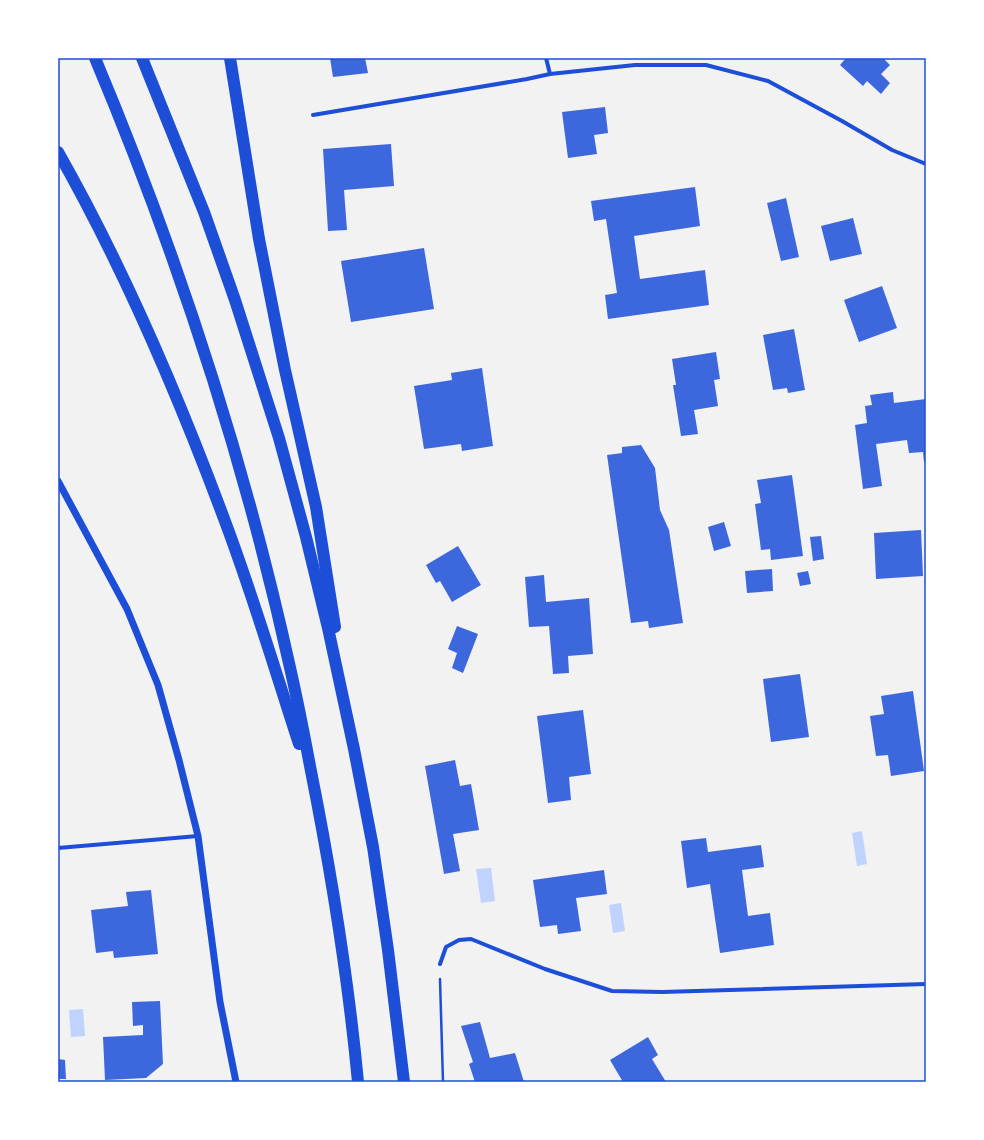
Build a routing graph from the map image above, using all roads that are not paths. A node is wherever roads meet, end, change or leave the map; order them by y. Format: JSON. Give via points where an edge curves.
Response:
{"nodes":[{"id":1,"x":95,"y":58,"type":"edge"},
{"id":2,"x":142,"y":58,"type":"edge"},
{"id":3,"x":230,"y":58,"type":"edge"},
{"id":4,"x":546,"y":58,"type":"edge"},
{"id":5,"x":550,"y":74,"type":"junction"},
{"id":6,"x":313,"y":114,"type":"dead end"},
{"id":7,"x":58,"y":152,"type":"edge"},
{"id":8,"x":926,"y":164,"type":"edge"},
{"id":9,"x":58,"y":481,"type":"edge"},
{"id":10,"x":354,"y":749,"type":"junction"},
{"id":11,"x":316,"y":798,"type":"junction"},
{"id":12,"x":198,"y":836,"type":"junction"},
{"id":13,"x":58,"y":848,"type":"edge"},
{"id":14,"x":440,"y":964,"type":"road end"},
{"id":15,"x":926,"y":984,"type":"edge"},
{"id":16,"x":236,"y":1082,"type":"edge"},
{"id":17,"x":358,"y":1082,"type":"edge"},
{"id":18,"x":404,"y":1082,"type":"edge"}],
"edges":[{"from":1,"to":11,"type":"highway","via":[[147,190],[225,422],[259,540],[292,672]]},
{"from":2,"to":10,"type":"highway","via":[[204,212],[279,438],[328,628]]},
{"from":3,"to":10,"type":"highway","via":[[259,239],[316,507]]},
{"from":4,"to":5,"type":"street"},
{"from":5,"to":6,"type":"street"},
{"from":5,"to":8,"type":"street","via":[[635,65],[706,65],[768,81],[892,150]]},
{"from":7,"to":11,"type":"highway","via":[[103,235],[138,309],[227,524]]},
{"from":9,"to":12,"type":"street","via":[[127,609],[158,685]]},
{"from":10,"to":18,"type":"highway","via":[[387,943]]},
{"from":11,"to":17,"type":"highway","via":[[335,900],[352,1017]]},
{"from":12,"to":13,"type":"street"},
{"from":12,"to":16,"type":"street","via":[[220,1002]]},
{"from":14,"to":15,"type":"street","via":[[446,947],[459,940],[471,939],[545,969],[612,991],[662,992]]}]}
